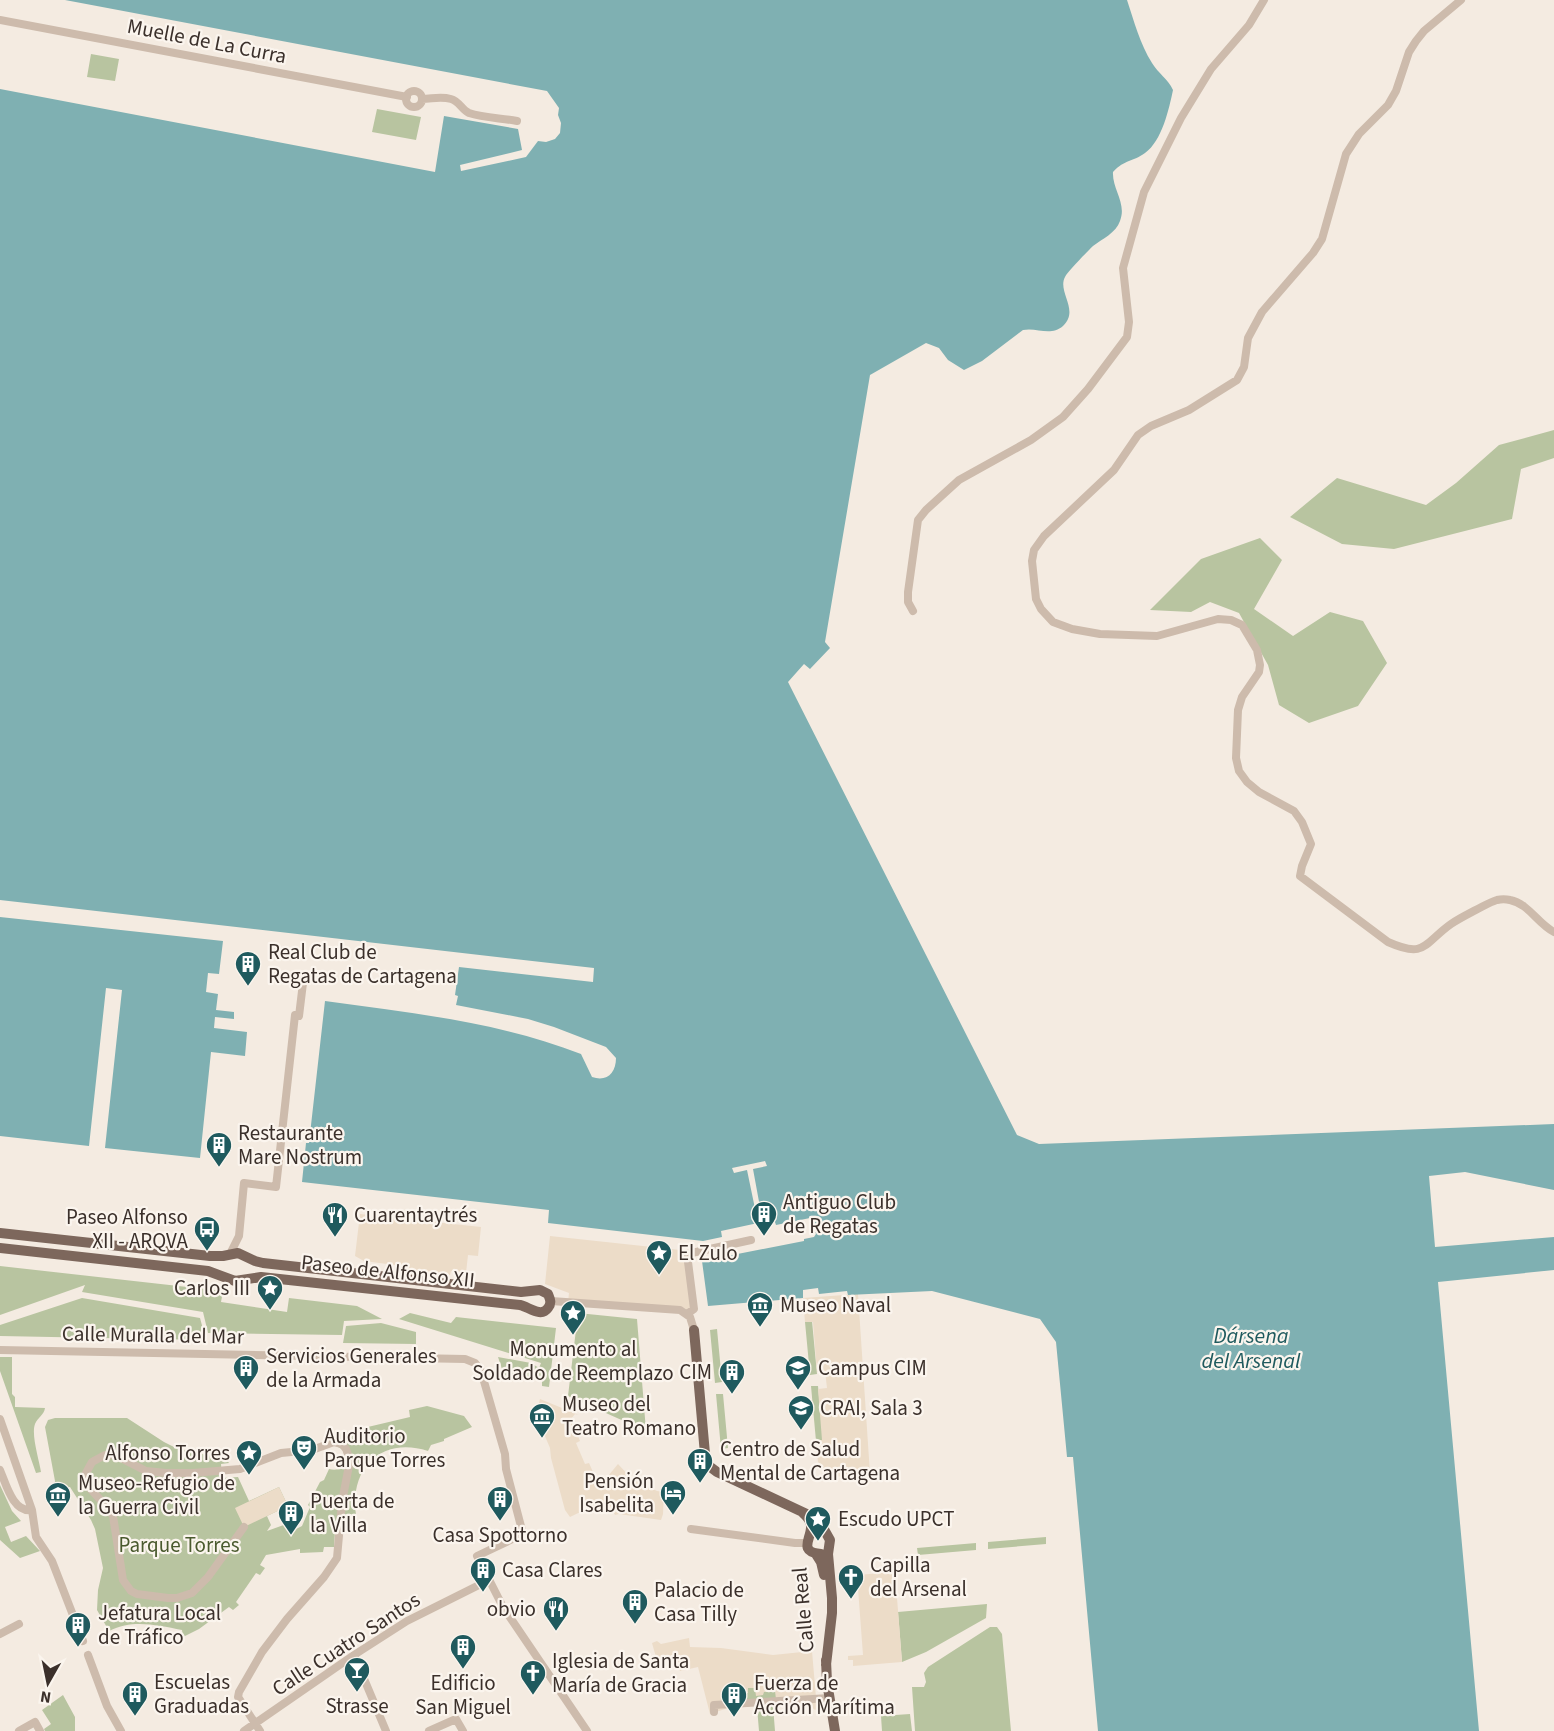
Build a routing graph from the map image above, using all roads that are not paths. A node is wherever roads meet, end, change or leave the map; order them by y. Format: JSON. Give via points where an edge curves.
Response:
{"nodes":[{"id":1,"x":1264,"y":0,"type":"edge"},
{"id":2,"x":1461,"y":0,"type":"edge"},
{"id":3,"x":0,"y":20,"type":"edge"},
{"id":4,"x":517,"y":121,"type":"dead end"},
{"id":5,"x":913,"y":611,"type":"dead end"},
{"id":6,"x":1554,"y":932,"type":"edge"},
{"id":7,"x":303,"y":983,"type":"dead end"},
{"id":8,"x":0,"y":1233,"type":"edge"},
{"id":9,"x":238,"y":1236,"type":"junction"},
{"id":10,"x":751,"y":1240,"type":"dead end"},
{"id":11,"x":0,"y":1248,"type":"edge"},
{"id":12,"x":229,"y":1255,"type":"junction"},
{"id":13,"x":244,"y":1256,"type":"junction"},
{"id":14,"x":228,"y":1278,"type":"junction"},
{"id":15,"x":240,"y":1280,"type":"junction"},
{"id":16,"x":535,"y":1291,"type":"junction"},
{"id":17,"x":550,"y":1301,"type":"junction"},
{"id":18,"x":532,"y":1309,"type":"junction"},
{"id":19,"x":687,"y":1314,"type":"junction"},
{"id":20,"x":694,"y":1330,"type":"joint"},
{"id":21,"x":0,"y":1350,"type":"edge"},
{"id":22,"x":0,"y":1419,"type":"edge"},
{"id":23,"x":0,"y":1470,"type":"edge"},
{"id":24,"x":796,"y":1508,"type":"junction"},
{"id":25,"x":32,"y":1510,"type":"junction"},
{"id":26,"x":244,"y":1527,"type":"dead end"},
{"id":27,"x":691,"y":1529,"type":"dead end"},
{"id":28,"x":828,"y":1535,"type":"junction"},
{"id":29,"x":808,"y":1539,"type":"junction"},
{"id":30,"x":830,"y":1546,"type":"junction"},
{"id":31,"x":816,"y":1554,"type":"junction"},
{"id":32,"x":489,"y":1580,"type":"junction"},
{"id":33,"x":19,"y":1624,"type":"dead end"},
{"id":34,"x":0,"y":1634,"type":"edge"},
{"id":35,"x":83,"y":1641,"type":"dead end"},
{"id":36,"x":354,"y":1654,"type":"junction"},
{"id":37,"x":88,"y":1655,"type":"dead end"},
{"id":38,"x":826,"y":1665,"type":"junction"},
{"id":39,"x":830,"y":1698,"type":"junction"},
{"id":40,"x":714,"y":1713,"type":"dead end"},
{"id":41,"x":257,"y":1728,"type":"edge"},
{"id":42,"x":19,"y":1731,"type":"edge"},
{"id":43,"x":39,"y":1731,"type":"edge"},
{"id":44,"x":121,"y":1731,"type":"edge"},
{"id":45,"x":244,"y":1731,"type":"edge"},
{"id":46,"x":386,"y":1731,"type":"edge"},
{"id":47,"x":429,"y":1731,"type":"edge"},
{"id":48,"x":463,"y":1731,"type":"edge"},
{"id":49,"x":587,"y":1731,"type":"edge"},
{"id":50,"x":835,"y":1731,"type":"edge"},
{"id":51,"x":840,"y":1731,"type":"edge"}],
"edges":[{"from":1,"to":5,"type":"street","via":[[1211,69],[1143,192],[1123,268],[1130,322],[1126,337],[1063,417],[1031,440],[959,480],[918,520],[908,592]]},
{"from":2,"to":6,"type":"street","via":[[1416,41],[1388,105],[1359,134],[1346,154],[1322,239],[1262,312],[1248,338],[1244,367],[1237,380],[1138,435],[1114,470],[1044,536],[1034,550],[1033,581],[1041,609],[1053,622],[1072,629],[1157,636],[1218,620],[1242,625],[1257,650],[1260,665],[1238,710],[1239,771],[1259,792],[1294,811],[1302,822],[1311,844],[1300,876],[1388,942],[1414,949],[1428,945],[1451,924],[1495,900],[1508,899],[1523,904]]},
{"from":3,"to":4,"type":"street","name":"Muelle de La Curra","via":[[407,97],[415,92],[422,99],[438,96],[457,101],[467,112]]},
{"from":7,"to":9,"type":"street","via":[[299,1016],[295,1015],[276,1187],[244,1184]]},
{"from":8,"to":12,"type":"main road"},
{"from":9,"to":12,"type":"street"},
{"from":9,"to":13,"type":"street"},
{"from":10,"to":19,"type":"street","via":[[687,1254],[694,1309]]},
{"from":11,"to":14,"type":"main road","via":[[208,1271]]},
{"from":12,"to":13,"type":"main road"},
{"from":12,"to":14,"type":"main road","via":[[222,1267]]},
{"from":13,"to":15,"type":"main road","via":[[250,1269]]},
{"from":13,"to":16,"type":"main road","name":"Paseo de Alfonso XII","via":[[263,1263]]},
{"from":14,"to":15,"type":"main road"},
{"from":15,"to":18,"type":"main road","name":"Paseo de Alfonso XII","via":[[261,1277]]},
{"from":16,"to":17,"type":"main road","via":[[546,1292]]},
{"from":16,"to":18,"type":"main road","via":[[529,1298]]},
{"from":17,"to":18,"type":"main road","via":[[545,1311]]},
{"from":17,"to":19,"type":"street","via":[[676,1309]]},
{"from":19,"to":20,"type":"street"},
{"from":20,"to":24,"type":"main road","via":[[709,1466]]},
{"from":21,"to":32,"type":"street","name":"Calle Muralla del Mar","via":[[465,1359],[475,1363],[481,1371],[505,1454],[523,1534],[477,1556]]},
{"from":22,"to":25,"type":"street"},
{"from":23,"to":25,"type":"street","via":[[17,1506]]},
{"from":24,"to":28,"type":"main road","via":[[817,1520]]},
{"from":24,"to":29,"type":"main road","name":"Calle Real","via":[[810,1521]]},
{"from":25,"to":35,"type":"street","via":[[36,1537],[52,1560]]},
{"from":26,"to":41,"type":"street","via":[[192,1593],[177,1598],[138,1594],[123,1580],[112,1516],[87,1485],[86,1473],[92,1462],[112,1455],[144,1470],[166,1473],[234,1470],[280,1453],[312,1450],[334,1442],[346,1449],[350,1460],[337,1558],[262,1652],[238,1696]]},
{"from":27,"to":29,"type":"street","via":[[795,1543]]},
{"from":28,"to":29,"type":"main road","via":[[818,1530]]},
{"from":28,"to":30,"type":"main road"},
{"from":29,"to":31,"type":"main road","via":[[810,1551]]},
{"from":30,"to":31,"type":"main road"},
{"from":30,"to":38,"type":"main road","name":"Calle Real","via":[[832,1613]]},
{"from":31,"to":38,"type":"main road","name":"Calle Real","via":[[821,1562],[826,1599]]},
{"from":32,"to":36,"type":"street","name":"Calle Cuatro Santos","via":[[407,1621]]},
{"from":32,"to":49,"type":"street"},
{"from":33,"to":34,"type":"street"},
{"from":36,"to":41,"type":"street","name":"Calle Cuatro Santos"},
{"from":36,"to":46,"type":"street"},
{"from":37,"to":44,"type":"street"},
{"from":38,"to":39,"type":"main road","name":"Calle Real"},
{"from":39,"to":40,"type":"street","via":[[714,1705]]},
{"from":39,"to":50,"type":"main road","name":"Calle Real"},
{"from":39,"to":51,"type":"main road","name":"Calle Real"},
{"from":41,"to":45,"type":"street","name":"Calle Cuatro Santos"},
{"from":42,"to":43,"type":"street","via":[[35,1722]]},
{"from":47,"to":48,"type":"street","via":[[456,1719]]}]}
